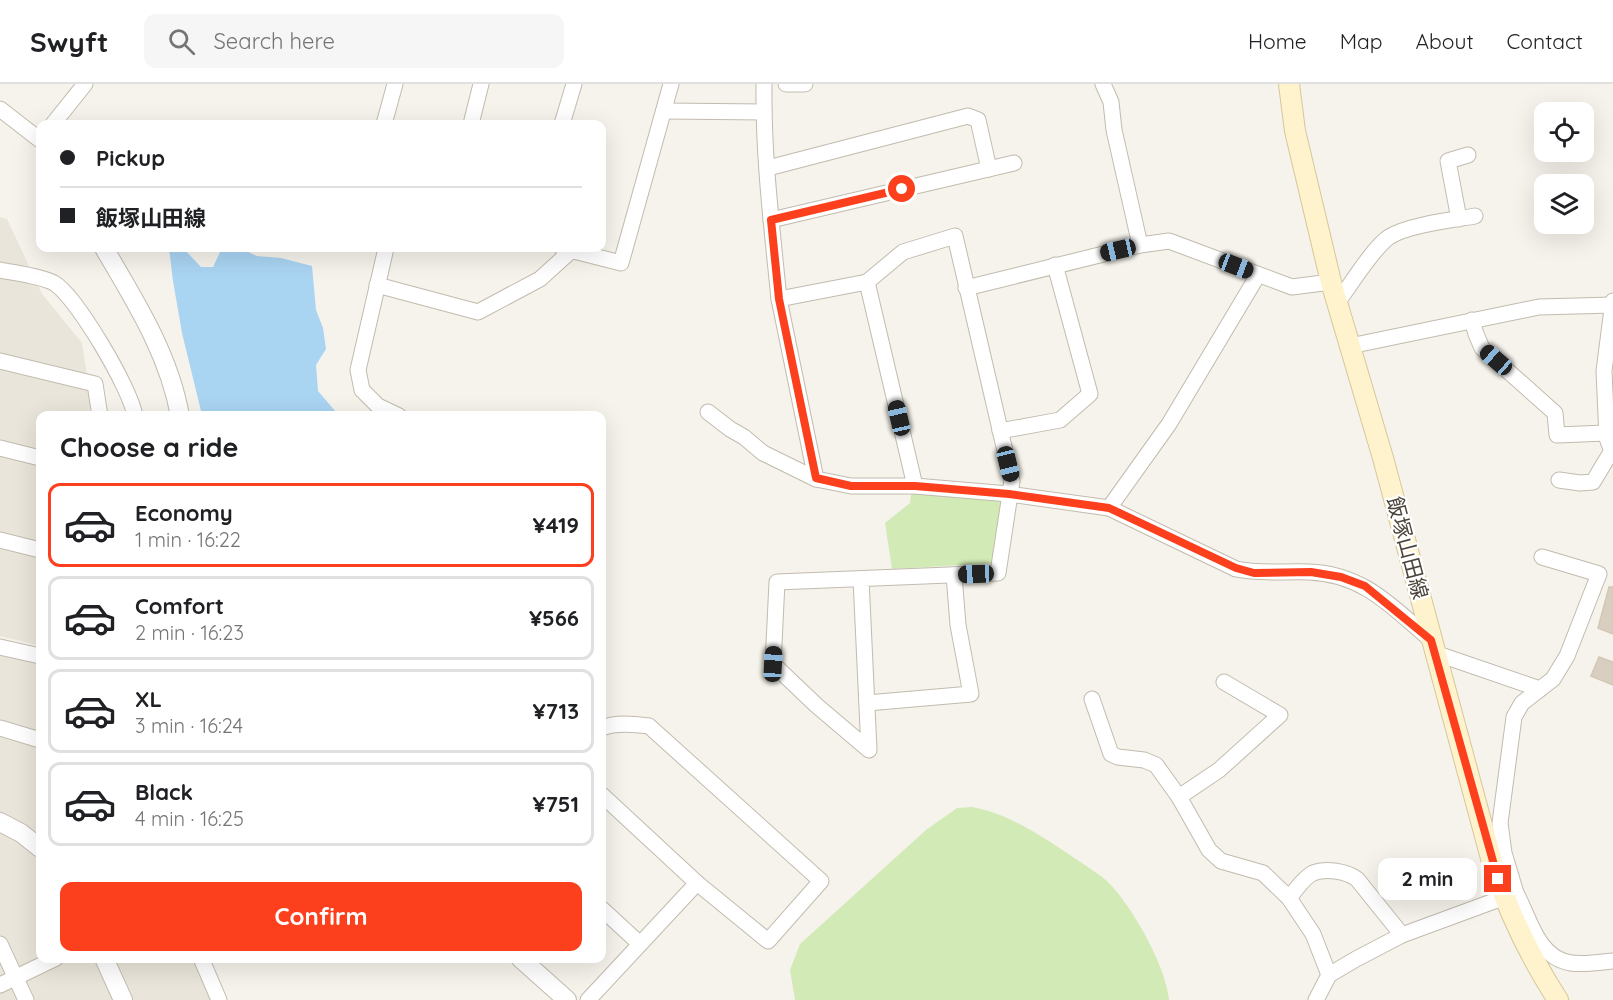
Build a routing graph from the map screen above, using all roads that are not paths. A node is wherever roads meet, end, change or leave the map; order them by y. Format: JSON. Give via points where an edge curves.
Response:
{"nodes":[{"id":1,"x":85,"y":84,"type":"edge"},
{"id":2,"x":395,"y":84,"type":"edge"},
{"id":3,"x":482,"y":84,"type":"edge"},
{"id":4,"x":574,"y":84,"type":"edge"},
{"id":5,"x":671,"y":84,"type":"edge"},
{"id":6,"x":764,"y":84,"type":"edge"},
{"id":7,"x":786,"y":84,"type":"edge"},
{"id":8,"x":805,"y":84,"type":"edge"},
{"id":9,"x":1102,"y":84,"type":"edge"},
{"id":10,"x":1289,"y":84,"type":"edge"},
{"id":11,"x":0,"y":109,"type":"edge"},
{"id":12,"x":664,"y":111,"type":"junction"},
{"id":13,"x":764,"y":112,"type":"junction"},
{"id":14,"x":56,"y":120,"type":"edge"},
{"id":15,"x":385,"y":120,"type":"edge"},
{"id":16,"x":472,"y":120,"type":"edge"},
{"id":17,"x":563,"y":120,"type":"edge"},
{"id":18,"x":36,"y":137,"type":"edge"},
{"id":19,"x":1468,"y":155,"type":"dead end"},
{"id":20,"x":1014,"y":163,"type":"dead end"},
{"id":21,"x":768,"y":168,"type":"junction"},
{"id":22,"x":989,"y":169,"type":"junction"},
{"id":23,"x":1475,"y":216,"type":"dead end"},
{"id":24,"x":1459,"y":219,"type":"junction"},
{"id":25,"x":771,"y":220,"type":"junction"},
{"id":26,"x":1140,"y":245,"type":"junction"},
{"id":27,"x":106,"y":252,"type":"edge"},
{"id":28,"x":385,"y":252,"type":"edge"},
{"id":29,"x":564,"y":252,"type":"edge"},
{"id":30,"x":579,"y":252,"type":"edge"},
{"id":31,"x":1055,"y":265,"type":"junction"},
{"id":32,"x":0,"y":270,"type":"edge"},
{"id":33,"x":1258,"y":275,"type":"junction"},
{"id":34,"x":867,"y":282,"type":"junction"},
{"id":35,"x":1331,"y":282,"type":"junction"},
{"id":36,"x":377,"y":285,"type":"junction"},
{"id":37,"x":966,"y":288,"type":"junction"},
{"id":38,"x":779,"y":299,"type":"junction"},
{"id":39,"x":1337,"y":303,"type":"junction"},
{"id":40,"x":1613,"y":303,"type":"edge"},
{"id":41,"x":1472,"y":320,"type":"junction"},
{"id":42,"x":1350,"y":346,"type":"junction"},
{"id":43,"x":0,"y":361,"type":"edge"},
{"id":44,"x":99,"y":411,"type":"edge"},
{"id":45,"x":134,"y":411,"type":"edge"},
{"id":46,"x":179,"y":411,"type":"edge"},
{"id":47,"x":388,"y":411,"type":"edge"},
{"id":48,"x":708,"y":412,"type":"dead end"},
{"id":49,"x":1000,"y":431,"type":"junction"},
{"id":50,"x":1606,"y":433,"type":"junction"},
{"id":51,"x":0,"y":448,"type":"edge"},
{"id":52,"x":1612,"y":454,"type":"edge"},
{"id":53,"x":36,"y":457,"type":"edge"},
{"id":54,"x":816,"y":478,"type":"junction"},
{"id":55,"x":1559,"y":480,"type":"dead end"},
{"id":56,"x":915,"y":486,"type":"junction"},
{"id":57,"x":1009,"y":494,"type":"junction"},
{"id":58,"x":1109,"y":508,"type":"junction"},
{"id":59,"x":0,"y":540,"type":"edge"},
{"id":60,"x":36,"y":549,"type":"edge"},
{"id":61,"x":1542,"y":557,"type":"dead end"},
{"id":62,"x":954,"y":575,"type":"junction"},
{"id":63,"x":1606,"y":575,"type":"edge"},
{"id":64,"x":861,"y":579,"type":"junction"},
{"id":65,"x":1433,"y":646,"type":"junction"},
{"id":66,"x":0,"y":647,"type":"edge"},
{"id":67,"x":36,"y":655,"type":"edge"},
{"id":68,"x":1224,"y":682,"type":"dead end"},
{"id":69,"x":1540,"y":689,"type":"junction"},
{"id":70,"x":1092,"y":699,"type":"dead end"},
{"id":71,"x":867,"y":703,"type":"junction"},
{"id":72,"x":606,"y":726,"type":"edge"},
{"id":73,"x":0,"y":728,"type":"edge"},
{"id":74,"x":36,"y":739,"type":"edge"},
{"id":75,"x":1179,"y":797,"type":"junction"},
{"id":76,"x":606,"y":799,"type":"edge"},
{"id":77,"x":0,"y":822,"type":"edge"},
{"id":78,"x":36,"y":845,"type":"edge"},
{"id":79,"x":697,"y":883,"type":"junction"},
{"id":80,"x":1510,"y":895,"type":"junction"},
{"id":81,"x":1289,"y":898,"type":"junction"},
{"id":82,"x":606,"y":913,"type":"edge"},
{"id":83,"x":1402,"y":935,"type":"junction"},
{"id":84,"x":0,"y":944,"type":"edge"},
{"id":85,"x":640,"y":944,"type":"junction"},
{"id":86,"x":1613,"y":961,"type":"edge"},
{"id":87,"x":45,"y":963,"type":"edge"},
{"id":88,"x":106,"y":963,"type":"edge"},
{"id":89,"x":203,"y":963,"type":"edge"},
{"id":90,"x":526,"y":963,"type":"edge"},
{"id":91,"x":1329,"y":975,"type":"junction"},
{"id":92,"x":15,"y":977,"type":"junction"},
{"id":93,"x":0,"y":985,"type":"edge"},
{"id":94,"x":26,"y":1000,"type":"edge"},
{"id":95,"x":123,"y":1000,"type":"edge"},
{"id":96,"x":219,"y":1000,"type":"edge"},
{"id":97,"x":567,"y":1000,"type":"edge"},
{"id":98,"x":588,"y":1000,"type":"edge"},
{"id":99,"x":1316,"y":1000,"type":"edge"},
{"id":100,"x":1558,"y":1000,"type":"edge"}],
"edges":[{"from":1,"to":14,"type":"street"},
{"from":2,"to":15,"type":"street"},
{"from":3,"to":16,"type":"street"},
{"from":4,"to":17,"type":"street"},
{"from":5,"to":12,"type":"street"},
{"from":6,"to":13,"type":"street"},
{"from":7,"to":8,"type":"street"},
{"from":9,"to":26,"type":"street","via":[[1111,102]]},
{"from":10,"to":35,"type":"main road","name":"飯塚山田線","via":[[1295,131]]},
{"from":11,"to":18,"type":"street"},
{"from":12,"to":13,"type":"street"},
{"from":12,"to":30,"type":"street","via":[[621,263]]},
{"from":13,"to":21,"type":"street"},
{"from":19,"to":24,"type":"street","via":[[1448,160]]},
{"from":20,"to":22,"type":"street"},
{"from":21,"to":22,"type":"street","via":[[968,116],[978,120]]},
{"from":21,"to":25,"type":"street"},
{"from":22,"to":25,"type":"street"},
{"from":23,"to":24,"type":"street"},
{"from":24,"to":39,"type":"street","via":[[1389,237]]},
{"from":25,"to":38,"type":"street"},
{"from":26,"to":31,"type":"street"},
{"from":26,"to":33,"type":"street","via":[[1169,241]]},
{"from":27,"to":46,"type":"street","via":[[148,322]]},
{"from":28,"to":36,"type":"street"},
{"from":29,"to":36,"type":"street","via":[[540,279],[478,312]]},
{"from":31,"to":37,"type":"street"},
{"from":31,"to":49,"type":"street","via":[[1090,394],[1060,420]]},
{"from":32,"to":45,"type":"street","via":[[52,282],[66,292],[119,374]]},
{"from":33,"to":35,"type":"street","via":[[1292,287]]},
{"from":33,"to":58,"type":"street","via":[[1169,424]]},
{"from":34,"to":37,"type":"street","via":[[903,252],[955,236]]},
{"from":34,"to":38,"type":"street"},
{"from":34,"to":56,"type":"street"},
{"from":35,"to":39,"type":"main road","name":"飯塚山田線"},
{"from":36,"to":47,"type":"street","via":[[358,370],[362,390]]},
{"from":37,"to":49,"type":"street"},
{"from":38,"to":54,"type":"street"},
{"from":39,"to":42,"type":"main road","name":"飯塚山田線"},
{"from":40,"to":41,"type":"street","via":[[1539,307]]},
{"from":40,"to":50,"type":"street","via":[[1604,371]]},
{"from":41,"to":42,"type":"street"},
{"from":41,"to":50,"type":"street","via":[[1482,348],[1555,413],[1557,435]]},
{"from":42,"to":65,"type":"main road","name":"飯塚山田線"},
{"from":43,"to":44,"type":"street","via":[[95,384]]},
{"from":48,"to":54,"type":"street","via":[[763,453]]},
{"from":49,"to":57,"type":"street","via":[[1012,481]]},
{"from":50,"to":52,"type":"street"},
{"from":51,"to":53,"type":"street"},
{"from":52,"to":55,"type":"street","via":[[1593,482]]},
{"from":54,"to":56,"type":"street","via":[[851,486]]},
{"from":56,"to":57,"type":"street"},
{"from":57,"to":58,"type":"street"},
{"from":57,"to":62,"type":"street","via":[[998,573]]},
{"from":58,"to":65,"type":"street","via":[[1236,568],[1254,573],[1311,572],[1365,586]]},
{"from":59,"to":60,"type":"street"},
{"from":61,"to":63,"type":"street"},
{"from":62,"to":64,"type":"street"},
{"from":62,"to":71,"type":"street","via":[[957,625],[971,694]]},
{"from":63,"to":69,"type":"street","via":[[1567,656],[1553,679]]},
{"from":64,"to":71,"type":"street"},
{"from":64,"to":71,"type":"street","via":[[777,582],[773,664],[869,750]]},
{"from":65,"to":69,"type":"street"},
{"from":65,"to":80,"type":"main road","name":"飯塚山田線"},
{"from":66,"to":67,"type":"street"},
{"from":68,"to":75,"type":"street","via":[[1280,715],[1219,770]]},
{"from":69,"to":80,"type":"street","via":[[1522,703],[1514,717],[1500,823]]},
{"from":70,"to":75,"type":"street","via":[[1111,754],[1156,765]]},
{"from":72,"to":79,"type":"street","via":[[649,726],[821,881],[768,941]]},
{"from":73,"to":74,"type":"street"},
{"from":75,"to":81,"type":"street","via":[[1209,850],[1221,861],[1263,873]]},
{"from":76,"to":79,"type":"street"},
{"from":77,"to":78,"type":"street"},
{"from":79,"to":85,"type":"street"},
{"from":80,"to":83,"type":"street"},
{"from":80,"to":86,"type":"street","via":[[1552,956],[1570,963]]},
{"from":80,"to":100,"type":"main road","name":"飯塚山田線","via":[[1532,957]]},
{"from":81,"to":83,"type":"street","via":[[1314,873],[1351,875]]},
{"from":81,"to":91,"type":"street","via":[[1313,934]]},
{"from":82,"to":85,"type":"street"},
{"from":83,"to":91,"type":"street"},
{"from":84,"to":92,"type":"street"},
{"from":85,"to":98,"type":"street"},
{"from":87,"to":92,"type":"street"},
{"from":88,"to":95,"type":"street"},
{"from":89,"to":96,"type":"street"},
{"from":90,"to":97,"type":"street"},
{"from":91,"to":99,"type":"street"},
{"from":92,"to":93,"type":"street"},
{"from":92,"to":94,"type":"street"}]}
